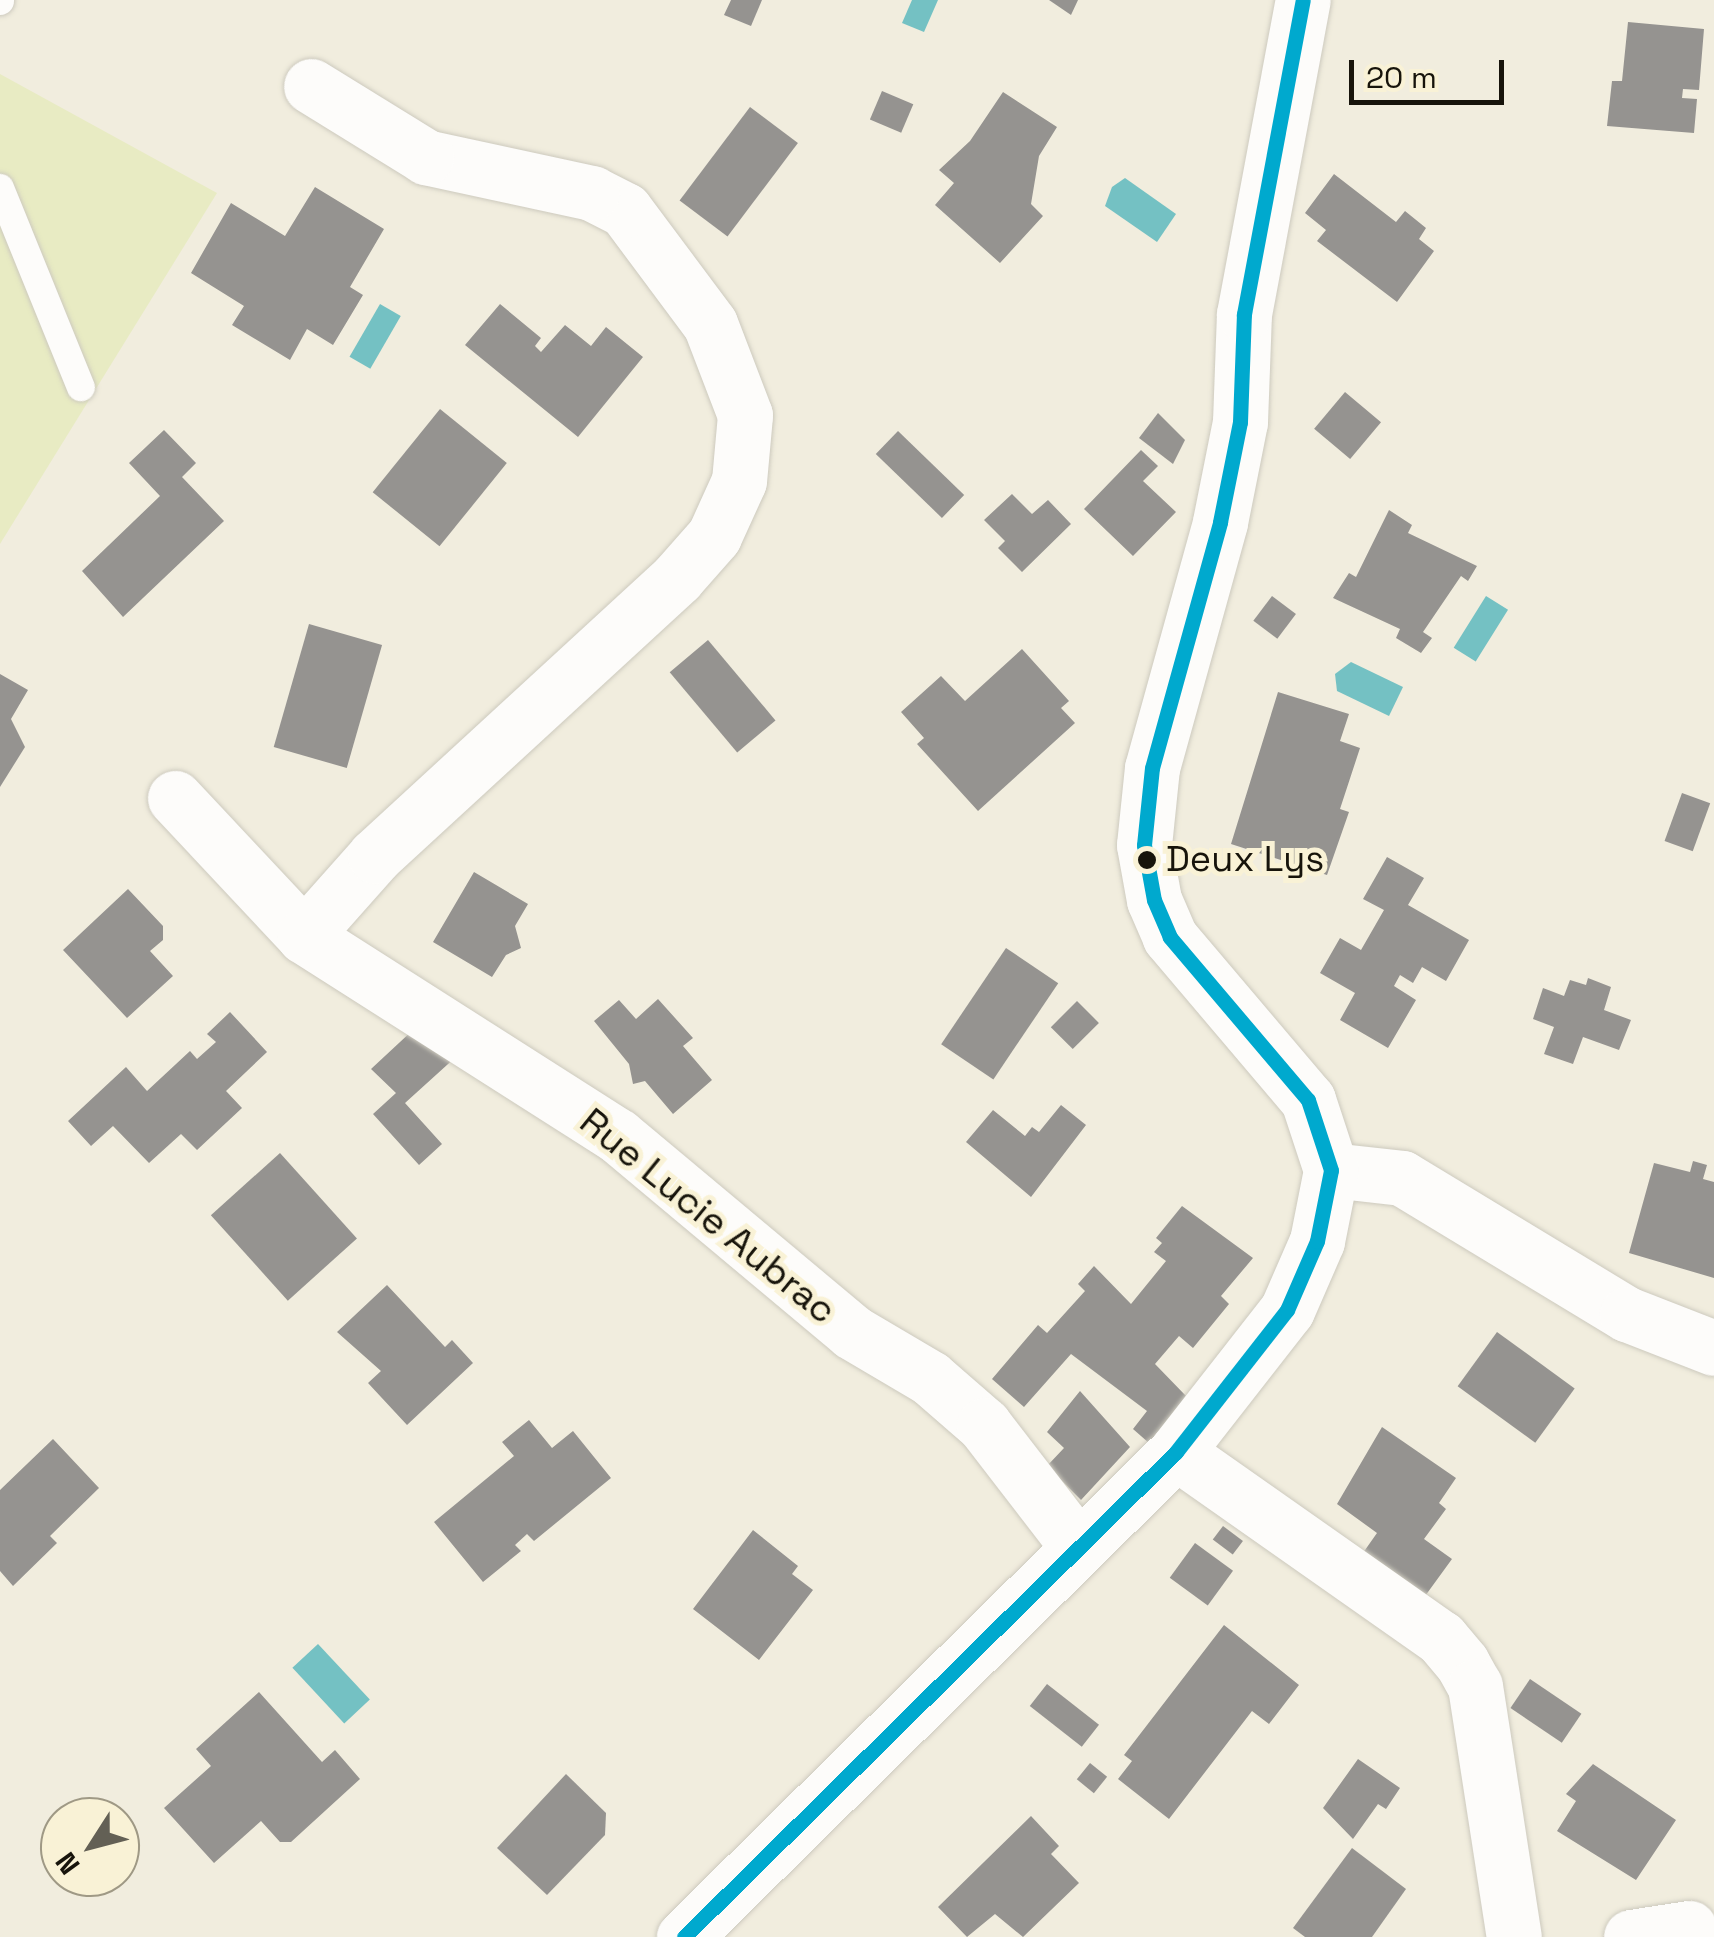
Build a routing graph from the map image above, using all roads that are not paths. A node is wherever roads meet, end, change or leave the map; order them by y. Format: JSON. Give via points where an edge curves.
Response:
{"nodes":[{"id":1,"x":1303,"y":0,"type":"edge"},
{"id":2,"x":311,"y":86,"type":"dead end"},
{"id":3,"x":0,"y":188,"type":"edge"},
{"id":4,"x":81,"y":387,"type":"dead end"},
{"id":5,"x":174,"y":798,"type":"dead end"},
{"id":6,"x":304,"y":936,"type":"junction"},
{"id":7,"x":1331,"y":1170,"type":"junction"},
{"id":8,"x":1714,"y":1348,"type":"edge"},
{"id":9,"x":1176,"y":1452,"type":"junction"},
{"id":10,"x":1078,"y":1547,"type":"junction"},
{"id":11,"x":1689,"y":1928,"type":"dead end"},
{"id":12,"x":684,"y":1937,"type":"edge"},
{"id":13,"x":1514,"y":1937,"type":"edge"},
{"id":14,"x":1631,"y":1937,"type":"edge"}],
"edges":[{"from":1,"to":7,"type":"street","via":[[1244,314],[1240,422],[1220,522],[1152,768],[1144,845],[1154,900],[1170,937],[1308,1100]]},
{"from":2,"to":6,"type":"street","via":[[426,157],[592,193],[625,210],[710,324],[745,415],[739,480],[714,536],[677,578],[374,856]]},
{"from":3,"to":4,"type":"lane"},
{"from":5,"to":6,"type":"street","name":"Rue Lucie Aubrac"},
{"from":6,"to":10,"type":"street","name":"Rue Lucie Aubrac","via":[[618,1136],[852,1332],[930,1378],[984,1425]]},
{"from":7,"to":8,"type":"street","via":[[1402,1178],[1627,1314]]},
{"from":7,"to":9,"type":"street","via":[[1317,1241],[1287,1310]]},
{"from":9,"to":10,"type":"street"},
{"from":9,"to":13,"type":"street","via":[[1441,1638],[1462,1662],[1476,1686]]},
{"from":10,"to":12,"type":"street"},
{"from":11,"to":14,"type":"street"}]}
